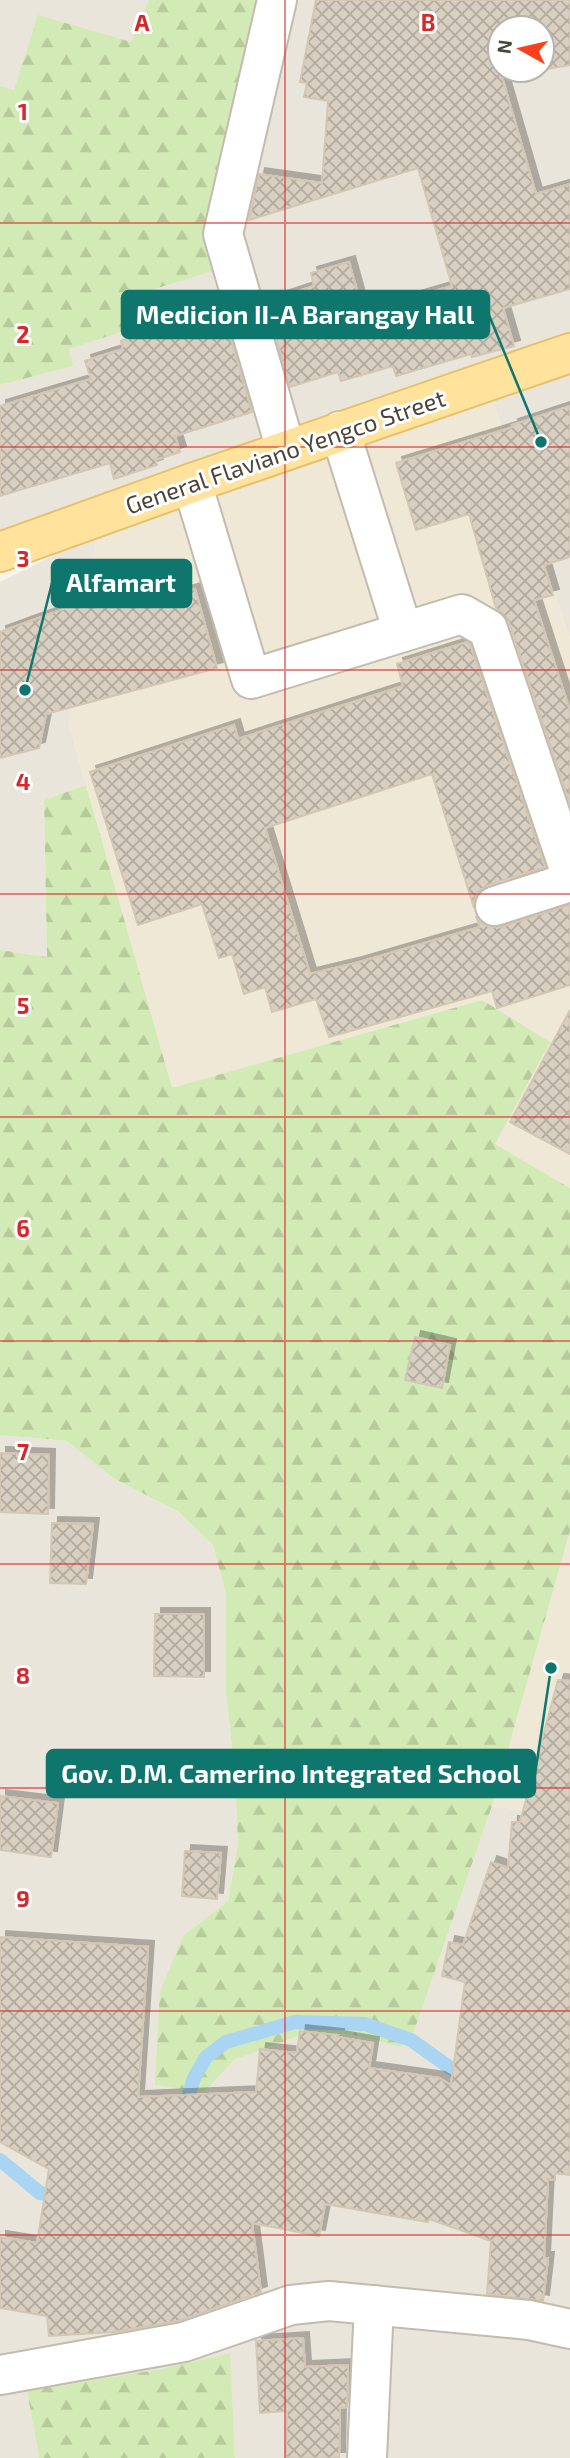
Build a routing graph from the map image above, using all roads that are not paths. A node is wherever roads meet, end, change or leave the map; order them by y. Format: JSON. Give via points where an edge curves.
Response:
{"nodes":[{"id":1,"x":277,"y":0,"type":"edge"},
{"id":2,"x":570,"y":353,"type":"edge"},
{"id":3,"x":340,"y":431,"type":"junction"},
{"id":4,"x":286,"y":450,"type":"junction"},
{"id":5,"x":192,"y":483,"type":"junction"},
{"id":6,"x":0,"y":552,"type":"edge"},
{"id":7,"x":403,"y":632,"type":"junction"},
{"id":8,"x":570,"y":872,"type":"edge"},
{"id":9,"x":570,"y":882,"type":"edge"},
{"id":10,"x":495,"y":906,"type":"dead end"},
{"id":11,"x":374,"y":2305,"type":"junction"},
{"id":12,"x":570,"y":2329,"type":"edge"},
{"id":13,"x":0,"y":2375,"type":"edge"},
{"id":14,"x":367,"y":2458,"type":"edge"}],
"edges":[{"from":1,"to":4,"type":"street","via":[[223,234]]},
{"from":2,"to":3,"type":"main road","name":"General Flaviano Yengco Street"},
{"from":3,"to":4,"type":"main road","name":"General Flaviano Yengco Street"},
{"from":3,"to":7,"type":"street"},
{"from":4,"to":5,"type":"main road","name":"General Flaviano Yengco Street"},
{"from":5,"to":6,"type":"main road","name":"General Flaviano Yengco Street"},
{"from":5,"to":7,"type":"street","via":[[251,679]]},
{"from":7,"to":8,"type":"street","via":[[462,614],[488,629]]},
{"from":9,"to":10,"type":"street"},
{"from":11,"to":12,"type":"street","via":[[529,2320]]},
{"from":11,"to":13,"type":"street","via":[[329,2301],[290,2305],[184,2342]]},
{"from":11,"to":14,"type":"street"}]}
